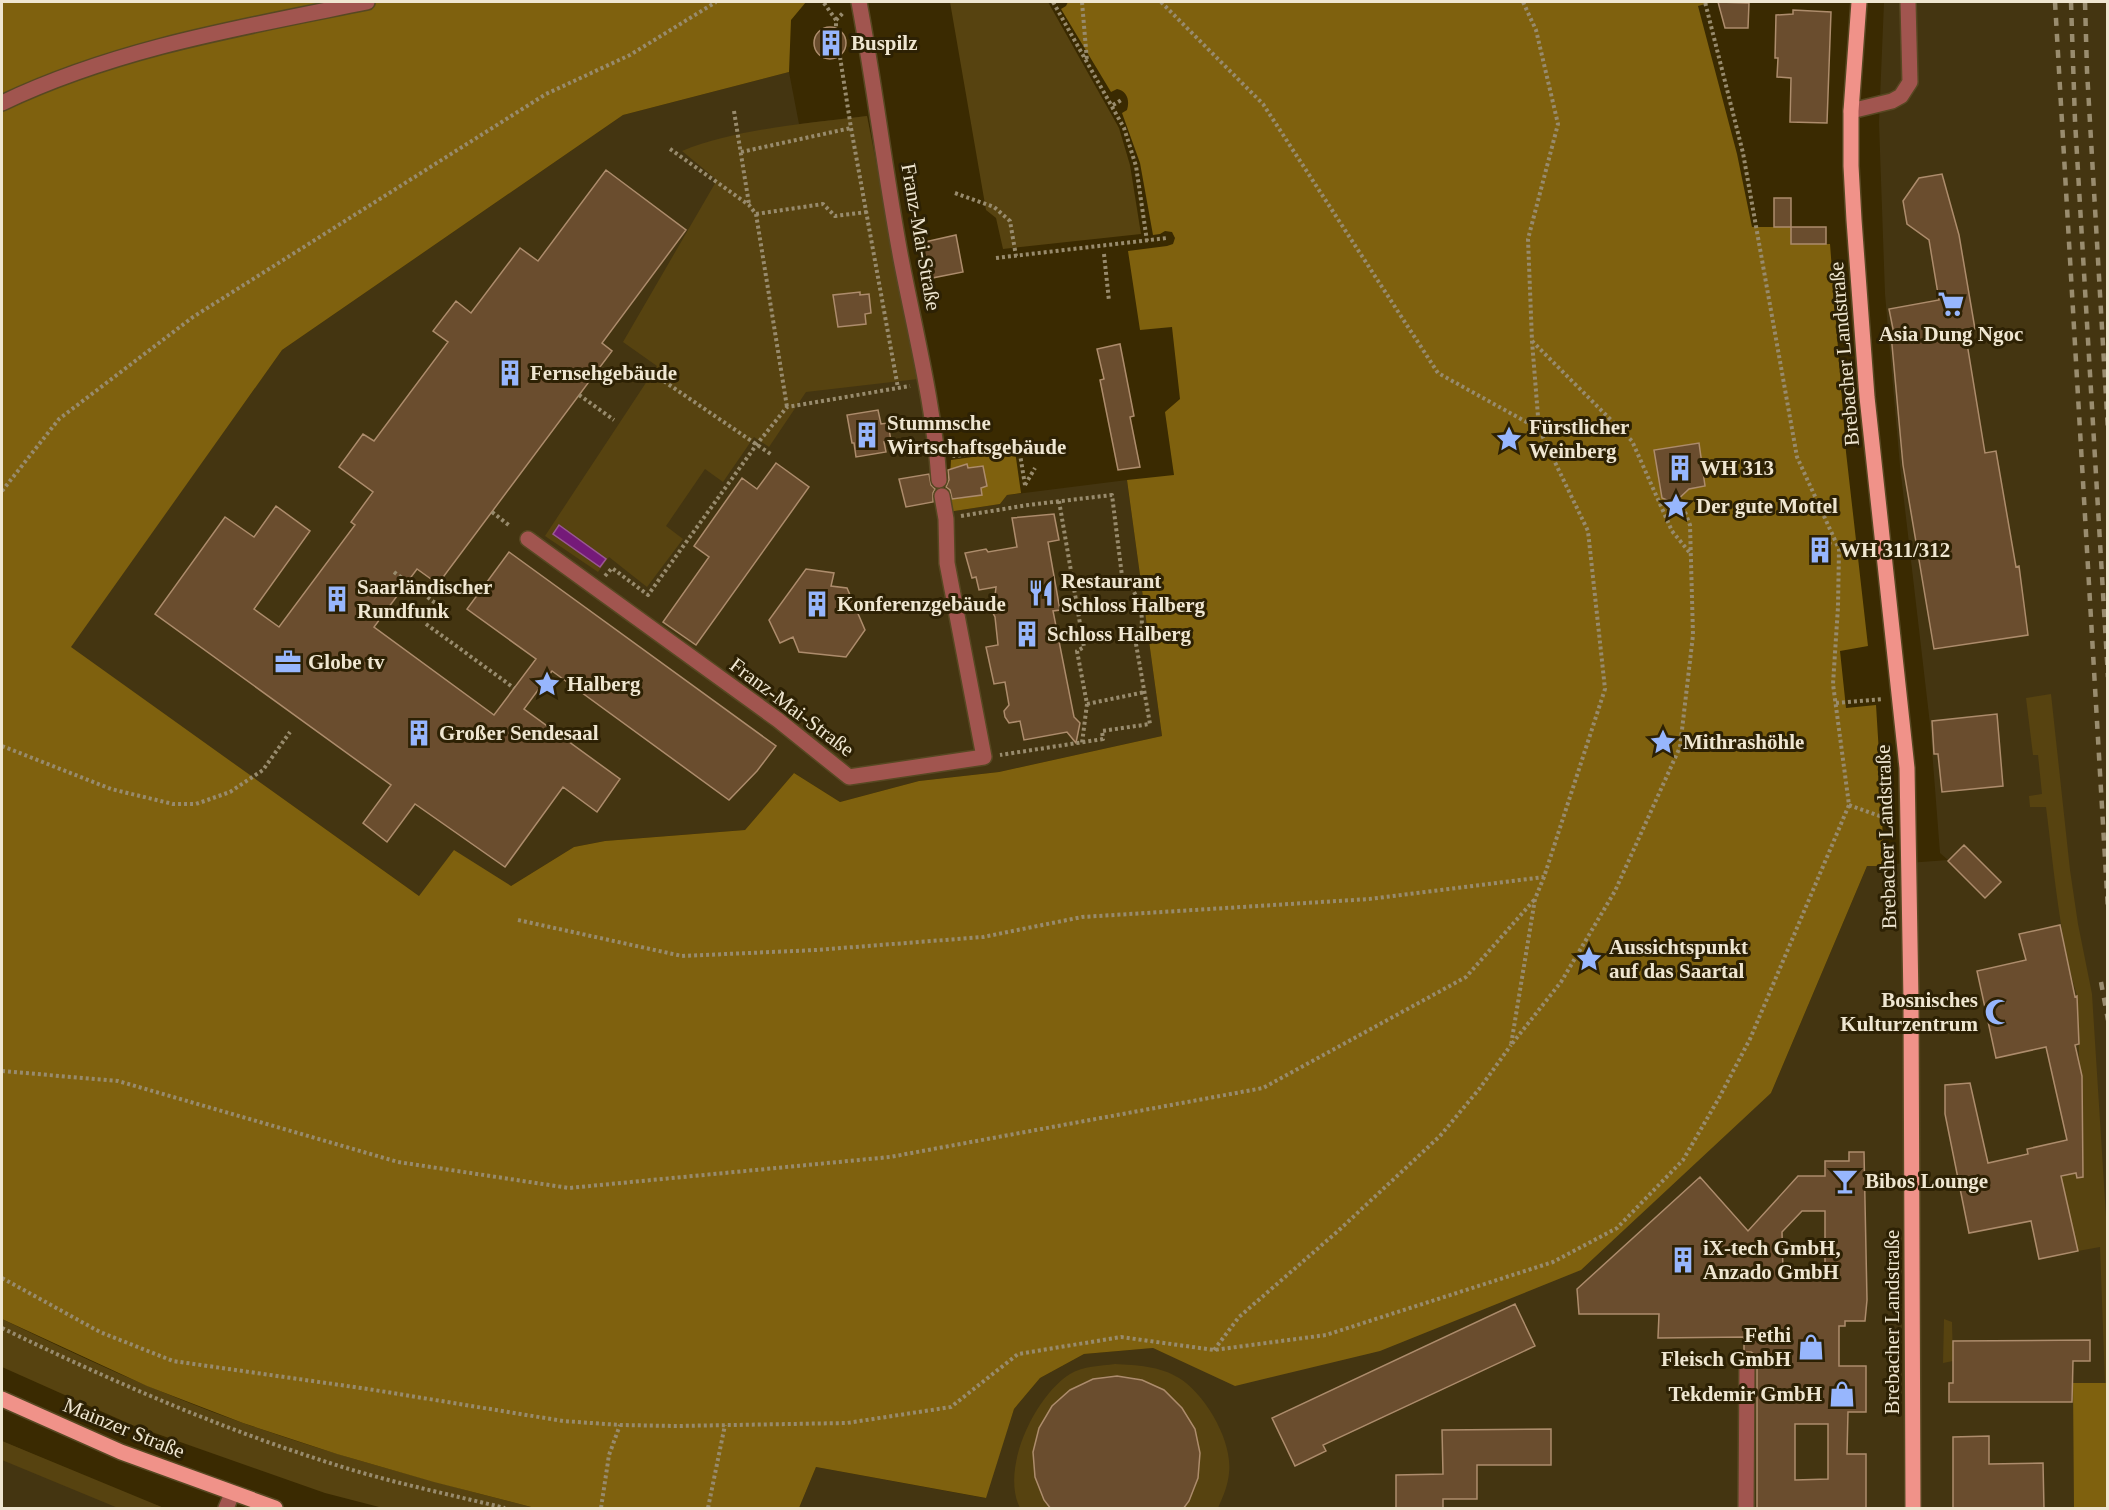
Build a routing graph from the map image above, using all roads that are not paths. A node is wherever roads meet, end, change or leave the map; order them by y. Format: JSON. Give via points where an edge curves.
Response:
{"nodes":[{"id":1,"x":367,"y":2,"type":"edge"},
{"id":2,"x":860,"y":2,"type":"edge"},
{"id":3,"x":1858,"y":2,"type":"edge"},
{"id":4,"x":1908,"y":2,"type":"edge"},
{"id":5,"x":2,"y":103,"type":"edge"},
{"id":6,"x":1851,"y":111,"type":"junction"},
{"id":7,"x":939,"y":480,"type":"dead end"},
{"id":8,"x":942,"y":496,"type":"dead end"},
{"id":9,"x":528,"y":539,"type":"dead end"},
{"id":10,"x":1747,"y":1361,"type":"dead end"},
{"id":11,"x":2,"y":1399,"type":"edge"},
{"id":12,"x":232,"y":1494,"type":"junction"},
{"id":13,"x":226,"y":1509,"type":"edge"},
{"id":14,"x":275,"y":1509,"type":"edge"},
{"id":15,"x":1746,"y":1509,"type":"edge"},
{"id":16,"x":1913,"y":1509,"type":"edge"}],
"edges":[{"from":1,"to":5,"type":"street","via":[[208,34],[124,56],[40,84]]},
{"from":2,"to":7,"type":"street","name":"Franz-Mai-Straße","via":[[901,260],[937,446]]},
{"from":3,"to":6,"type":"main road","name":"Brebacher Landstraße"},
{"from":4,"to":6,"type":"street","via":[[1910,82],[1901,96],[1892,101]]},
{"from":6,"to":16,"type":"main road","name":"Brebacher Landstraße","via":[[1851,166],[1867,398],[1907,768]]},
{"from":8,"to":9,"type":"street","name":"Franz-Mai-Straße","via":[[947,563],[984,757],[849,777],[778,720]]},
{"from":10,"to":15,"type":"street"},
{"from":11,"to":12,"type":"main road","name":"Mainzer Straße","via":[[121,1452]]},
{"from":12,"to":13,"type":"street"},
{"from":12,"to":14,"type":"main road","name":"Mainzer Straße"}]}
